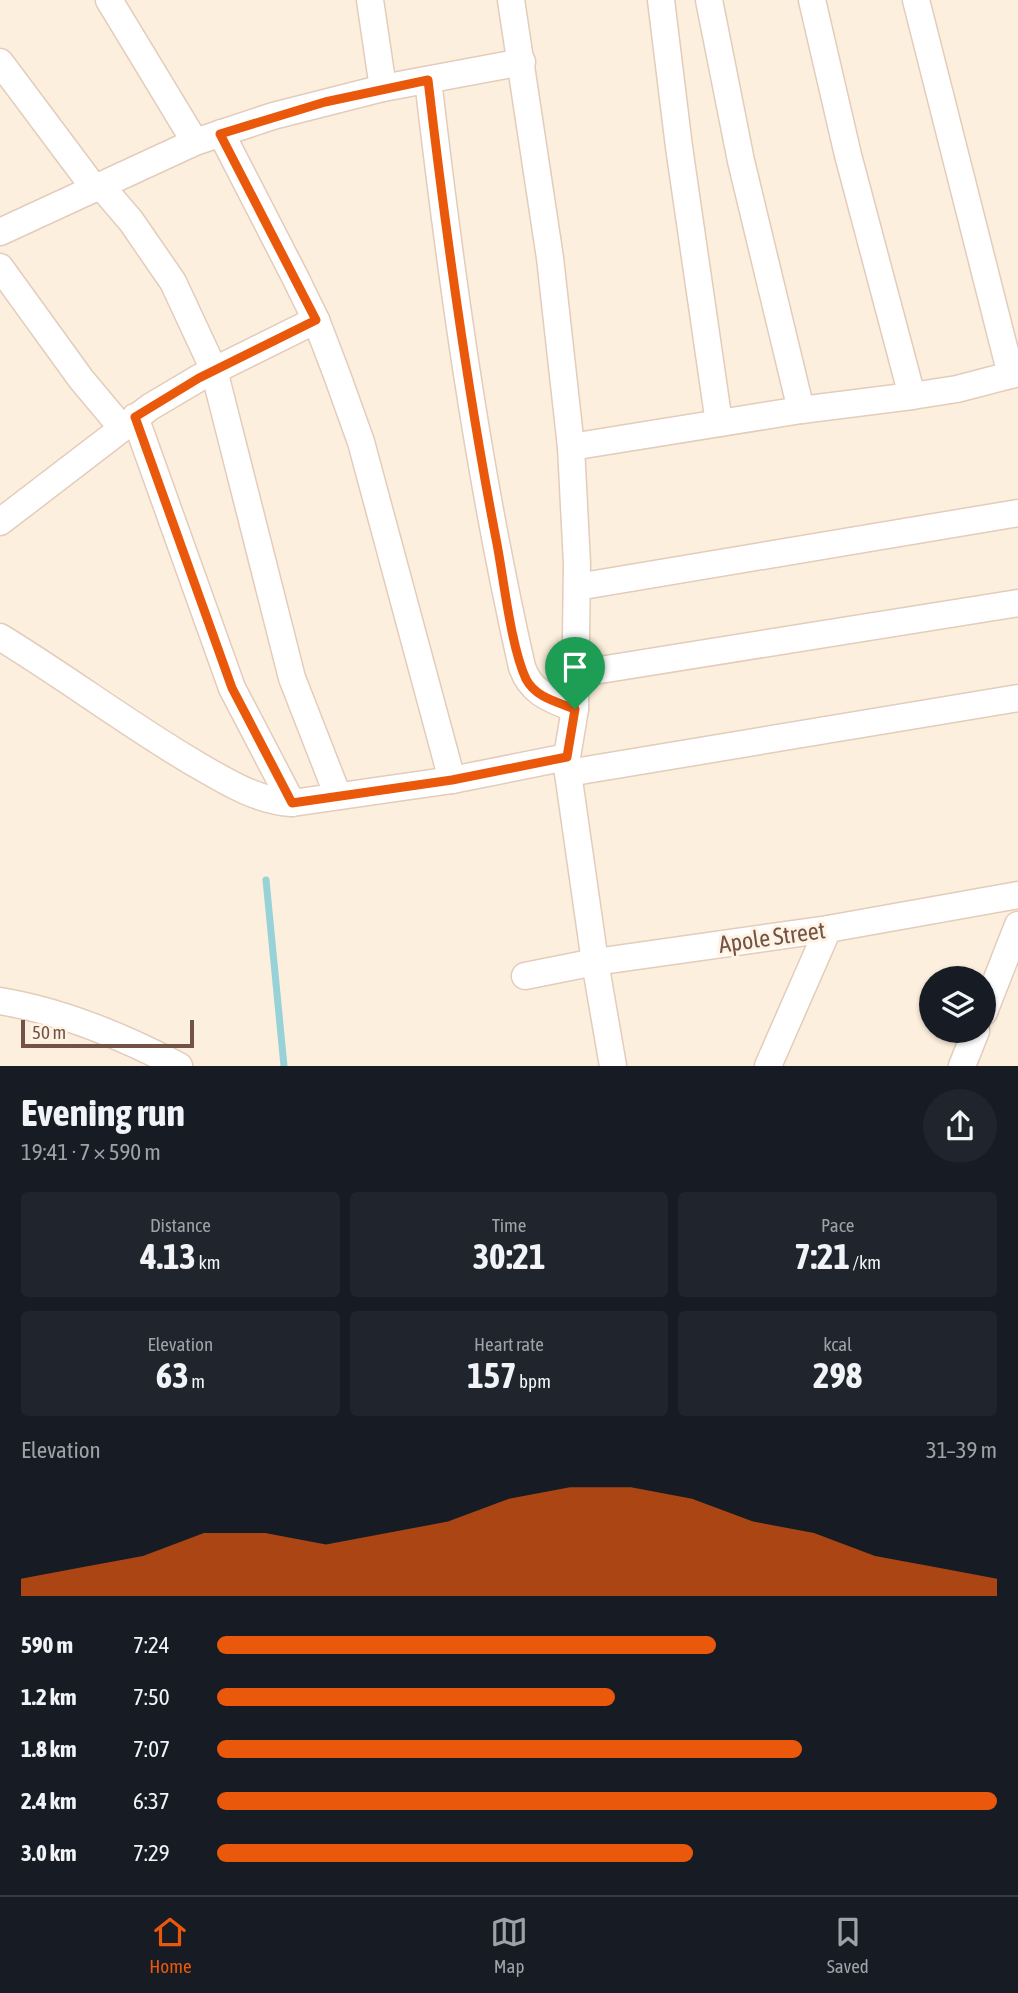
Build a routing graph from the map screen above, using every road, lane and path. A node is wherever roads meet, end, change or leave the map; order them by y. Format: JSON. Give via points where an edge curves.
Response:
{"nodes":[{"id":1,"x":109,"y":0,"type":"edge"},
{"id":2,"x":370,"y":0,"type":"edge"},
{"id":3,"x":511,"y":0,"type":"edge"},
{"id":4,"x":661,"y":0,"type":"edge"},
{"id":5,"x":709,"y":0,"type":"edge"},
{"id":6,"x":812,"y":0,"type":"edge"},
{"id":7,"x":916,"y":0,"type":"edge"},
{"id":8,"x":0,"y":62,"type":"edge"},
{"id":9,"x":522,"y":62,"type":"junction"},
{"id":10,"x":428,"y":80,"type":"junction"},
{"id":11,"x":383,"y":88,"type":"junction"},
{"id":12,"x":220,"y":134,"type":"junction"},
{"id":13,"x":195,"y":142,"type":"junction"},
{"id":14,"x":98,"y":188,"type":"junction"},
{"id":15,"x":0,"y":232,"type":"edge"},
{"id":16,"x":0,"y":267,"type":"edge"},
{"id":17,"x":316,"y":320,"type":"junction"},
{"id":18,"x":214,"y":370,"type":"junction"},
{"id":19,"x":1015,"y":374,"type":"edge"},
{"id":20,"x":912,"y":396,"type":"junction"},
{"id":21,"x":801,"y":410,"type":"junction"},
{"id":22,"x":128,"y":423,"type":"junction"},
{"id":23,"x":719,"y":423,"type":"junction"},
{"id":24,"x":570,"y":447,"type":"junction"},
{"id":25,"x":4,"y":513,"type":"edge"},
{"id":26,"x":1018,"y":513,"type":"edge"},
{"id":27,"x":577,"y":587,"type":"junction"},
{"id":28,"x":1018,"y":603,"type":"edge"},
{"id":29,"x":0,"y":638,"type":"edge"},
{"id":30,"x":575,"y":674,"type":"junction"},
{"id":31,"x":1018,"y":698,"type":"edge"},
{"id":32,"x":575,"y":709,"type":"junction"},
{"id":33,"x":568,"y":765,"type":"junction"},
{"id":34,"x":452,"y":780,"type":"junction"},
{"id":35,"x":338,"y":796,"type":"junction"},
{"id":36,"x":292,"y":803,"type":"junction"},
{"id":37,"x":1018,"y":895,"type":"edge"},
{"id":38,"x":1018,"y":925,"type":"edge"},
{"id":39,"x":828,"y":929,"type":"junction"},
{"id":40,"x":595,"y":962,"type":"junction"},
{"id":41,"x":525,"y":976,"type":"dead end"},
{"id":42,"x":996,"y":981,"type":"edge"},
{"id":43,"x":0,"y":1001,"type":"edge"},
{"id":44,"x":971,"y":1043,"type":"edge"},
{"id":45,"x":179,"y":1066,"type":"edge"},
{"id":46,"x":613,"y":1066,"type":"edge"},
{"id":47,"x":768,"y":1066,"type":"edge"},
{"id":48,"x":962,"y":1066,"type":"edge"}],
"edges":[{"from":1,"to":13,"type":"street"},
{"from":2,"to":11,"type":"street"},
{"from":3,"to":9,"type":"street"},
{"from":4,"to":23,"type":"street"},
{"from":5,"to":21,"type":"street","via":[[741,161]]},
{"from":6,"to":20,"type":"street"},
{"from":7,"to":19,"type":"street"},
{"from":8,"to":14,"type":"street"},
{"from":9,"to":10,"type":"street"},
{"from":9,"to":24,"type":"street","via":[[550,258]]},
{"from":10,"to":11,"type":"street"},
{"from":10,"to":32,"type":"street","via":[[477,443],[522,667],[537,692]]},
{"from":11,"to":12,"type":"street"},
{"from":12,"to":13,"type":"street"},
{"from":12,"to":17,"type":"street"},
{"from":13,"to":14,"type":"street"},
{"from":14,"to":15,"type":"street"},
{"from":14,"to":18,"type":"street","via":[[131,221],[173,282]]},
{"from":16,"to":22,"type":"street","via":[[81,379]]},
{"from":17,"to":18,"type":"street"},
{"from":17,"to":34,"type":"street","via":[[361,442]]},
{"from":18,"to":22,"type":"street"},
{"from":18,"to":35,"type":"street","via":[[292,678]]},
{"from":19,"to":20,"type":"street"},
{"from":20,"to":21,"type":"street"},
{"from":21,"to":23,"type":"street"},
{"from":22,"to":25,"type":"street"},
{"from":22,"to":36,"type":"street","via":[[232,688]]},
{"from":23,"to":24,"type":"street"},
{"from":24,"to":27,"type":"street"},
{"from":26,"to":27,"type":"street"},
{"from":27,"to":30,"type":"street"},
{"from":28,"to":30,"type":"street"},
{"from":29,"to":36,"type":"street","via":[[131,726],[210,772],[263,798]]},
{"from":30,"to":32,"type":"street"},
{"from":31,"to":33,"type":"street"},
{"from":32,"to":33,"type":"street"},
{"from":33,"to":34,"type":"street"},
{"from":33,"to":40,"type":"street"},
{"from":34,"to":35,"type":"street"},
{"from":35,"to":36,"type":"street"},
{"from":37,"to":39,"type":"street","name":"Apole Street"},
{"from":38,"to":42,"type":"street"},
{"from":39,"to":40,"type":"street","name":"Apole Street"},
{"from":39,"to":47,"type":"street"},
{"from":40,"to":41,"type":"street","name":"Apole Street"},
{"from":40,"to":46,"type":"street"},
{"from":43,"to":45,"type":"street","via":[[94,1029]]},
{"from":44,"to":48,"type":"street"}]}
